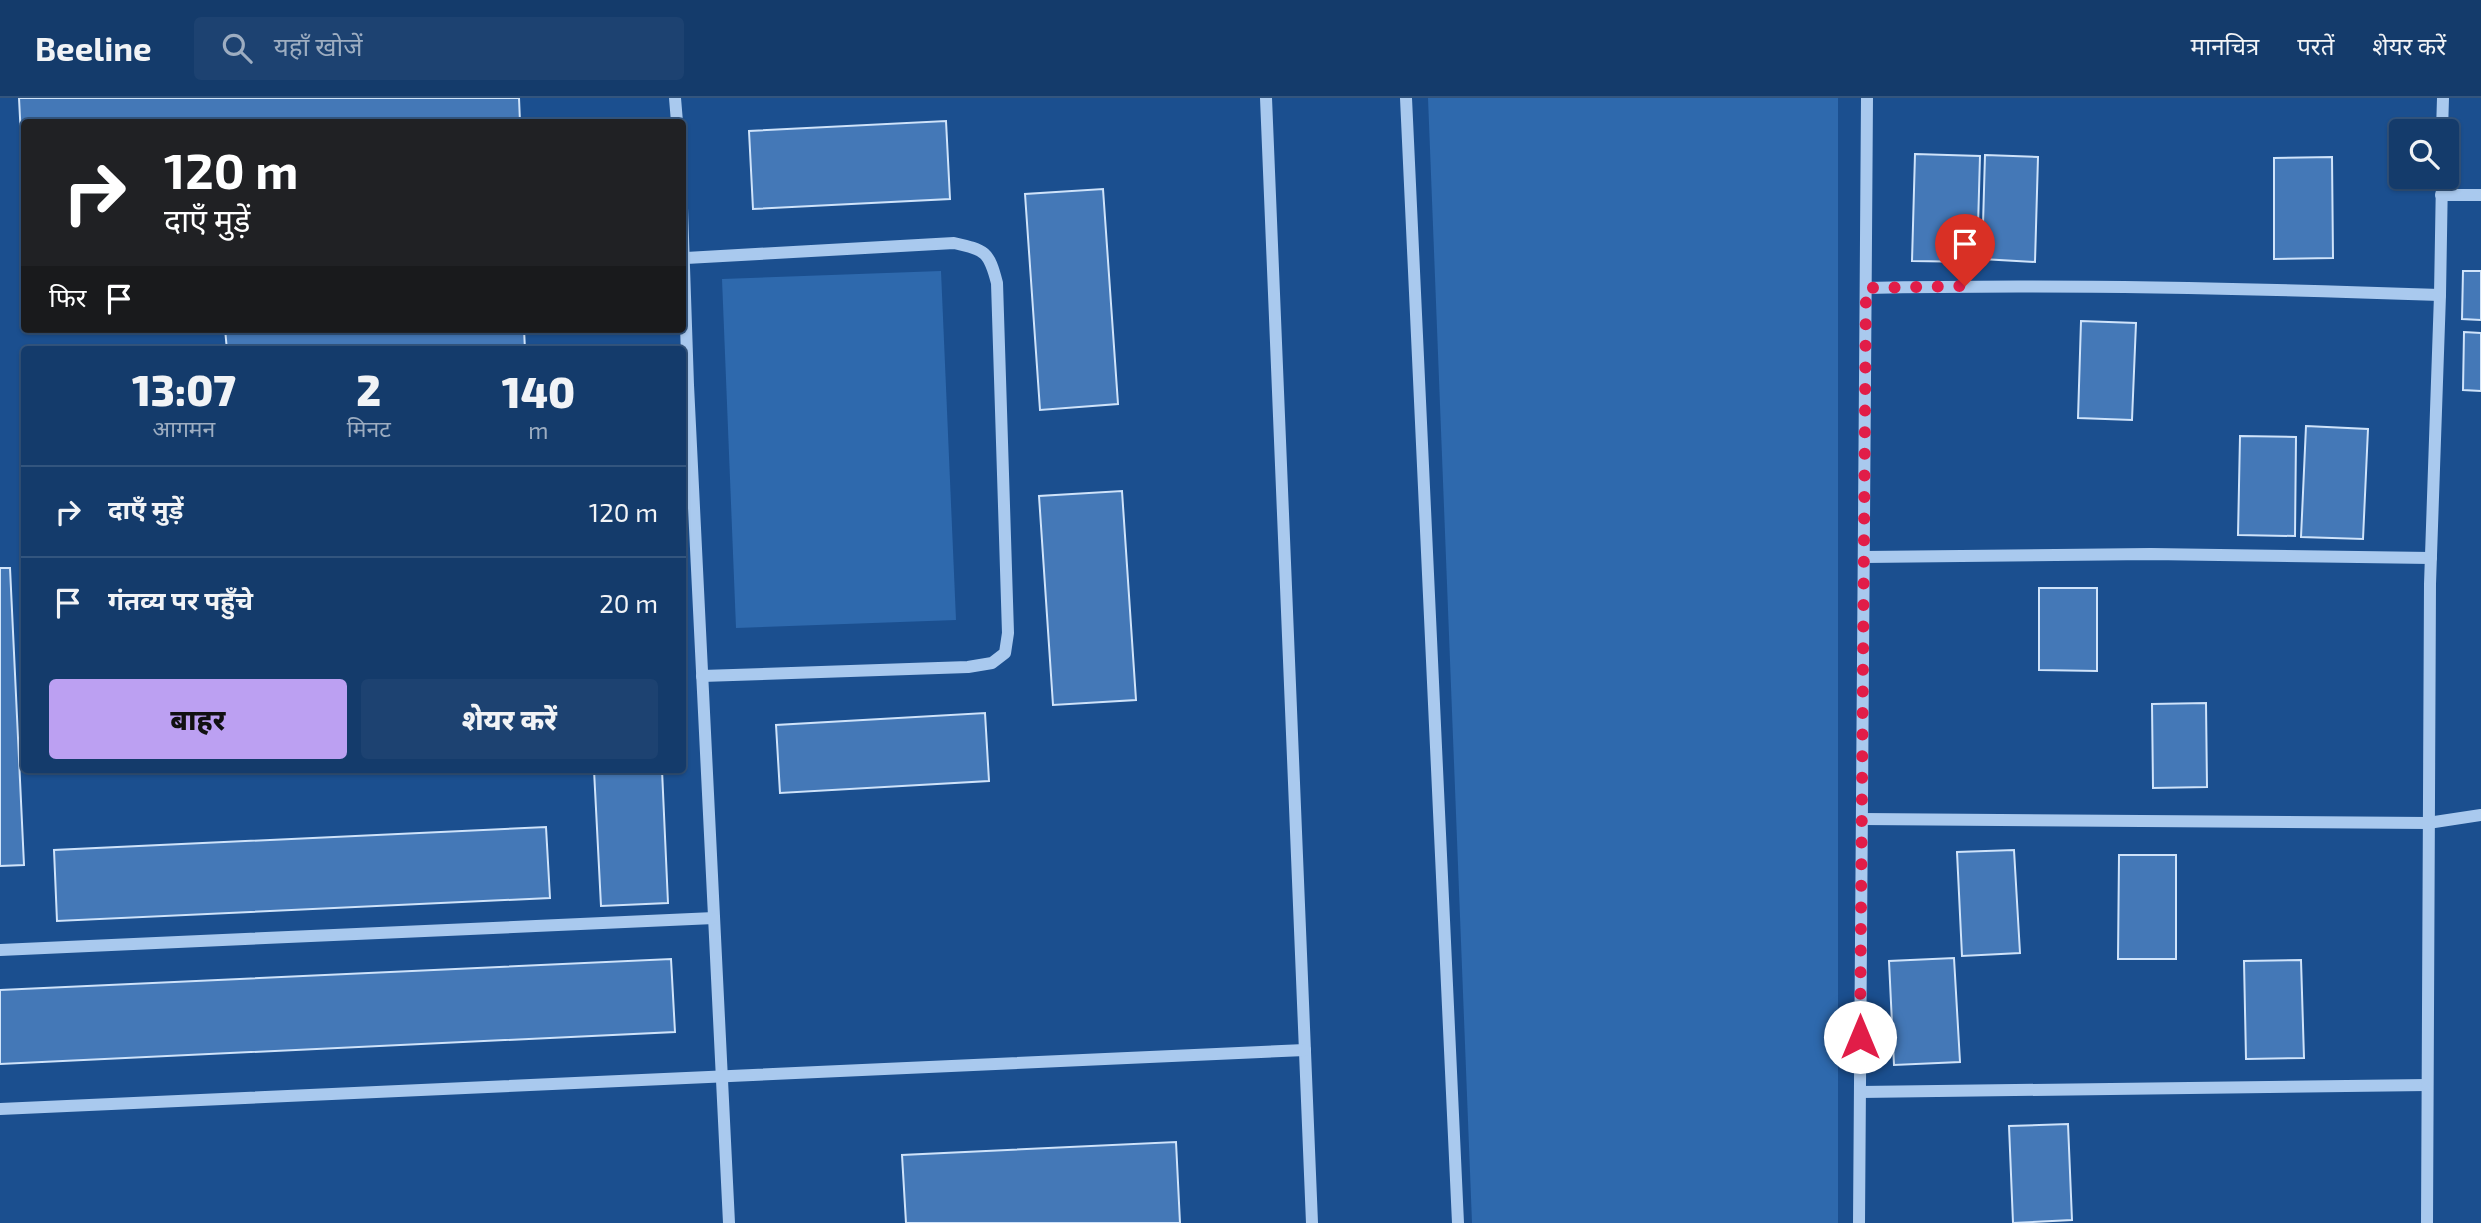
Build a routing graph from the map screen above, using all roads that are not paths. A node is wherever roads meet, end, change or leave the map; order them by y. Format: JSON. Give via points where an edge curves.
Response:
{"nodes":[{"id":1,"x":675,"y":98,"type":"edge"},
{"id":2,"x":1266,"y":98,"type":"edge"},
{"id":3,"x":1406,"y":98,"type":"edge"},
{"id":4,"x":1867,"y":98,"type":"edge"},
{"id":5,"x":2443,"y":98,"type":"edge"},
{"id":6,"x":677,"y":119,"type":"edge"},
{"id":7,"x":2442,"y":119,"type":"edge"},
{"id":8,"x":2441,"y":189,"type":"edge"},
{"id":9,"x":2441,"y":195,"type":"junction"},
{"id":10,"x":2481,"y":195,"type":"edge"},
{"id":11,"x":686,"y":258,"type":"edge"},
{"id":12,"x":1866,"y":288,"type":"junction"},
{"id":13,"x":2440,"y":295,"type":"junction"},
{"id":14,"x":686,"y":426,"type":"edge"},
{"id":15,"x":689,"y":548,"type":"edge"},
{"id":16,"x":1864,"y":557,"type":"junction"},
{"id":17,"x":2431,"y":558,"type":"junction"},
{"id":18,"x":702,"y":676,"type":"junction"},
{"id":19,"x":2481,"y":815,"type":"edge"},
{"id":20,"x":1862,"y":819,"type":"junction"},
{"id":21,"x":2428,"y":822,"type":"junction"},
{"id":22,"x":714,"y":918,"type":"junction"},
{"id":23,"x":0,"y":950,"type":"edge"},
{"id":24,"x":1305,"y":1050,"type":"junction"},
{"id":25,"x":721,"y":1076,"type":"junction"},
{"id":26,"x":2427,"y":1085,"type":"junction"},
{"id":27,"x":1860,"y":1092,"type":"junction"},
{"id":28,"x":0,"y":1109,"type":"edge"},
{"id":29,"x":729,"y":1223,"type":"edge"},
{"id":30,"x":1312,"y":1223,"type":"edge"},
{"id":31,"x":1458,"y":1223,"type":"edge"},
{"id":32,"x":1859,"y":1223,"type":"edge"},
{"id":33,"x":2427,"y":1223,"type":"edge"}],
"edges":[{"from":1,"to":6,"type":"street"},
{"from":2,"to":24,"type":"street"},
{"from":3,"to":31,"type":"street"},
{"from":4,"to":12,"type":"street"},
{"from":5,"to":7,"type":"street"},
{"from":8,"to":9,"type":"street"},
{"from":9,"to":10,"type":"street"},
{"from":9,"to":13,"type":"street"},
{"from":11,"to":18,"type":"street","via":[[954,243],[978,248],[991,260],[998,283],[1009,633],[1005,653],[992,663],[968,667]]},
{"from":12,"to":13,"type":"street","via":[[1989,285]]},
{"from":12,"to":16,"type":"street"},
{"from":13,"to":17,"type":"street"},
{"from":14,"to":15,"type":"street"},
{"from":15,"to":18,"type":"street"},
{"from":16,"to":17,"type":"street","via":[[2151,554]]},
{"from":16,"to":20,"type":"street"},
{"from":17,"to":21,"type":"street"},
{"from":18,"to":22,"type":"street"},
{"from":19,"to":21,"type":"street"},
{"from":20,"to":21,"type":"street"},
{"from":20,"to":27,"type":"street"},
{"from":21,"to":26,"type":"street"},
{"from":22,"to":23,"type":"street"},
{"from":22,"to":25,"type":"street"},
{"from":24,"to":25,"type":"street"},
{"from":24,"to":30,"type":"street"},
{"from":25,"to":28,"type":"street"},
{"from":25,"to":29,"type":"street"},
{"from":26,"to":27,"type":"street"},
{"from":26,"to":33,"type":"street"},
{"from":27,"to":32,"type":"street"}]}
